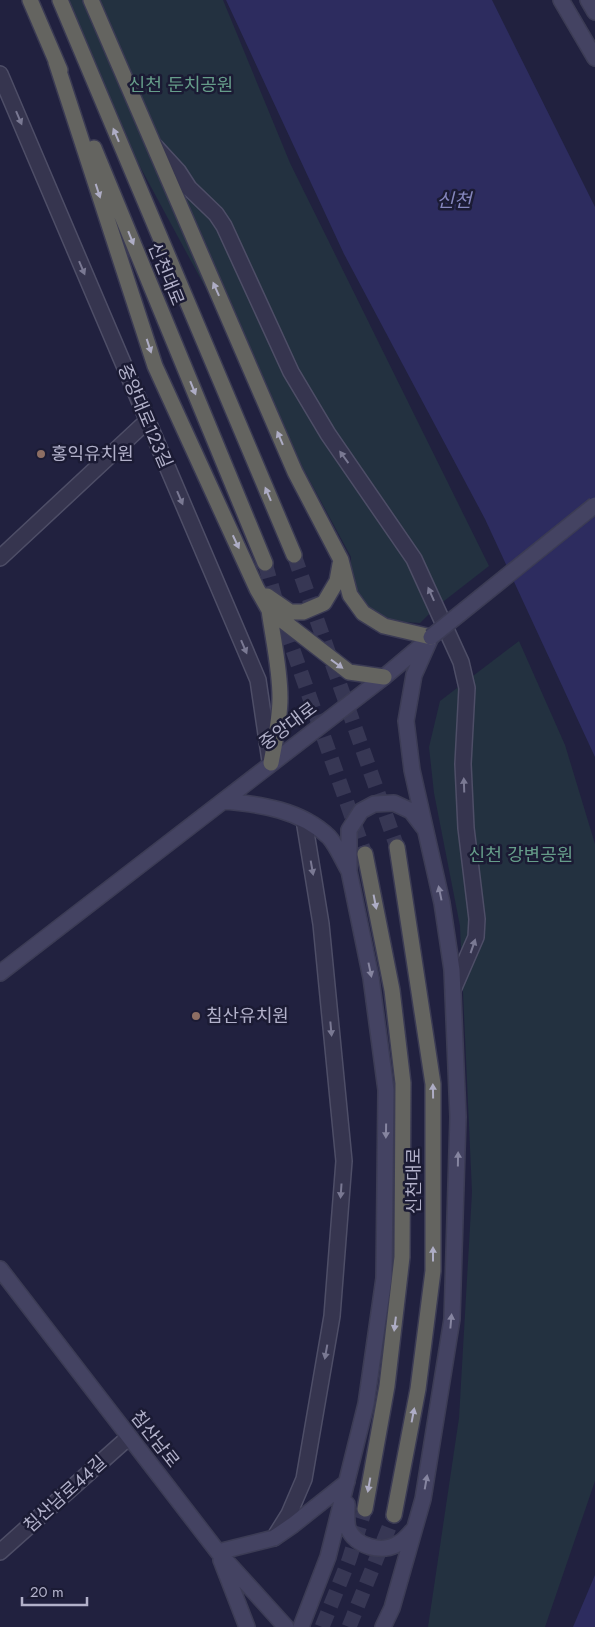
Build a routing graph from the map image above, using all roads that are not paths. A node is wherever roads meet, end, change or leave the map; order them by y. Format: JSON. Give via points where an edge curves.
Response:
{"nodes":[{"id":1,"x":30,"y":0,"type":"edge"},
{"id":2,"x":60,"y":0,"type":"edge"},
{"id":3,"x":91,"y":0,"type":"edge"},
{"id":4,"x":561,"y":0,"type":"edge"},
{"id":5,"x":588,"y":0,"type":"edge"},
{"id":6,"x":595,"y":12,"type":"edge"},
{"id":7,"x":595,"y":58,"type":"edge"},
{"id":8,"x":56,"y":62,"type":"junction"},
{"id":9,"x":0,"y":74,"type":"edge"},
{"id":10,"x":153,"y":144,"type":"junction"},
{"id":11,"x":147,"y":420,"type":"junction"},
{"id":12,"x":595,"y":504,"type":"edge"},
{"id":13,"x":294,"y":555,"type":"tunnel mouth"},
{"id":14,"x":0,"y":558,"type":"edge"},
{"id":15,"x":341,"y":560,"type":"junction"},
{"id":16,"x":265,"y":563,"type":"tunnel mouth"},
{"id":17,"x":257,"y":589,"type":"junction"},
{"id":18,"x":269,"y":610,"type":"junction"},
{"id":19,"x":431,"y":637,"type":"junction"},
{"id":20,"x":384,"y":677,"type":"junction"},
{"id":21,"x":270,"y":763,"type":"junction"},
{"id":22,"x":223,"y":800,"type":"junction"},
{"id":23,"x":304,"y":820,"type":"junction"},
{"id":24,"x":426,"y":831,"type":"junction"},
{"id":25,"x":396,"y":847,"type":"tunnel mouth"},
{"id":26,"x":365,"y":854,"type":"tunnel mouth"},
{"id":27,"x":349,"y":871,"type":"junction"},
{"id":28,"x":0,"y":973,"type":"edge"},
{"id":29,"x":453,"y":990,"type":"junction"},
{"id":30,"x":0,"y":1269,"type":"edge"},
{"id":31,"x":129,"y":1436,"type":"junction"},
{"id":32,"x":347,"y":1482,"type":"junction"},
{"id":33,"x":365,"y":1509,"type":"tunnel mouth"},
{"id":34,"x":394,"y":1514,"type":"tunnel mouth"},
{"id":35,"x":414,"y":1529,"type":"junction"},
{"id":36,"x":274,"y":1538,"type":"junction"},
{"id":37,"x":0,"y":1552,"type":"edge"},
{"id":38,"x":218,"y":1552,"type":"junction"},
{"id":39,"x":392,"y":1608,"type":"junction"},
{"id":40,"x":247,"y":1627,"type":"edge"},
{"id":41,"x":286,"y":1627,"type":"edge"},
{"id":42,"x":301,"y":1627,"type":"edge"},
{"id":43,"x":383,"y":1627,"type":"edge"},
{"id":44,"x":391,"y":1627,"type":"edge"}],
"edges":[{"from":1,"to":8,"type":"highway","name":"신천대로"},
{"from":13,"to":2,"type":"highway","name":"신천대로","one_way":true},
{"from":3,"to":10,"type":"highway"},
{"from":4,"to":7,"type":"main road"},
{"from":5,"to":6,"type":"main road"},
{"from":8,"to":16,"type":"highway","name":"신천대로","one_way":true},
{"from":8,"to":17,"type":"highway","one_way":true,"via":[[155,366]]},
{"from":9,"to":11,"type":"street","name":"중앙대로123길","one_way":true},
{"from":15,"to":10,"type":"highway","one_way":true,"via":[[294,472]]},
{"from":29,"to":10,"type":"street","one_way":true,"via":[[476,937],[477,919],[466,828],[463,764],[466,688],[461,662],[414,559],[328,434],[291,372],[224,226]]},
{"from":11,"to":14,"type":"street"},
{"from":11,"to":21,"type":"street","name":"중앙대로123길","one_way":true,"via":[[258,680]]},
{"from":12,"to":19,"type":"main road","name":"중앙대로","bridge":true},
{"from":15,"to":17,"type":"highway","via":[[337,581],[324,603],[302,612],[290,612]]},
{"from":15,"to":19,"type":"highway","via":[[350,595],[363,614],[384,626]]},
{"from":17,"to":18,"type":"highway"},
{"from":18,"to":20,"type":"highway","one_way":true,"via":[[349,672]]},
{"from":18,"to":21,"type":"highway","via":[[280,680],[279,720]]},
{"from":19,"to":20,"type":"main road","name":"중앙대로"},
{"from":19,"to":24,"type":"main road","via":[[414,675],[406,720],[412,770]]},
{"from":20,"to":21,"type":"main road","name":"중앙대로"},
{"from":21,"to":22,"type":"main road","name":"중앙대로"},
{"from":22,"to":23,"type":"main road","via":[[260,805]]},
{"from":22,"to":28,"type":"main road","name":"중앙대로"},
{"from":23,"to":27,"type":"main road","via":[[330,838]]},
{"from":23,"to":36,"type":"street","one_way":true,"via":[[322,924],[344,1161],[332,1316],[304,1479]]},
{"from":24,"to":27,"type":"main road","via":[[411,811],[394,803],[374,804],[362,811],[349,830]]},
{"from":29,"to":24,"type":"main road","one_way":true,"via":[[442,903]]},
{"from":34,"to":25,"type":"highway","name":"신천대로","one_way":true,"via":[[418,1389],[433,1271],[434,1094]]},
{"from":26,"to":33,"type":"highway","name":"신천대로","one_way":true,"via":[[392,990],[403,1092],[402,1257],[387,1386]]},
{"from":27,"to":32,"type":"main road","one_way":true,"via":[[371,978],[386,1090],[384,1278],[366,1404]]},
{"from":35,"to":29,"type":"main road","one_way":true,"via":[[423,1499],[452,1319],[458,1117]]},
{"from":30,"to":31,"type":"main road","name":"침산남로"},
{"from":31,"to":37,"type":"street","name":"침산남로44길"},
{"from":31,"to":38,"type":"main road","name":"침산남로"},
{"from":32,"to":35,"type":"main road","via":[[348,1526],[352,1535],[368,1547],[399,1544]]},
{"from":32,"to":36,"type":"main road"},
{"from":32,"to":42,"type":"main road","via":[[328,1557]]},
{"from":35,"to":39,"type":"main road"},
{"from":36,"to":38,"type":"main road"},
{"from":38,"to":40,"type":"main road"},
{"from":38,"to":41,"type":"main road","name":"침산남로"},
{"from":39,"to":43,"type":"main road"},
{"from":39,"to":44,"type":"main road"}]}
